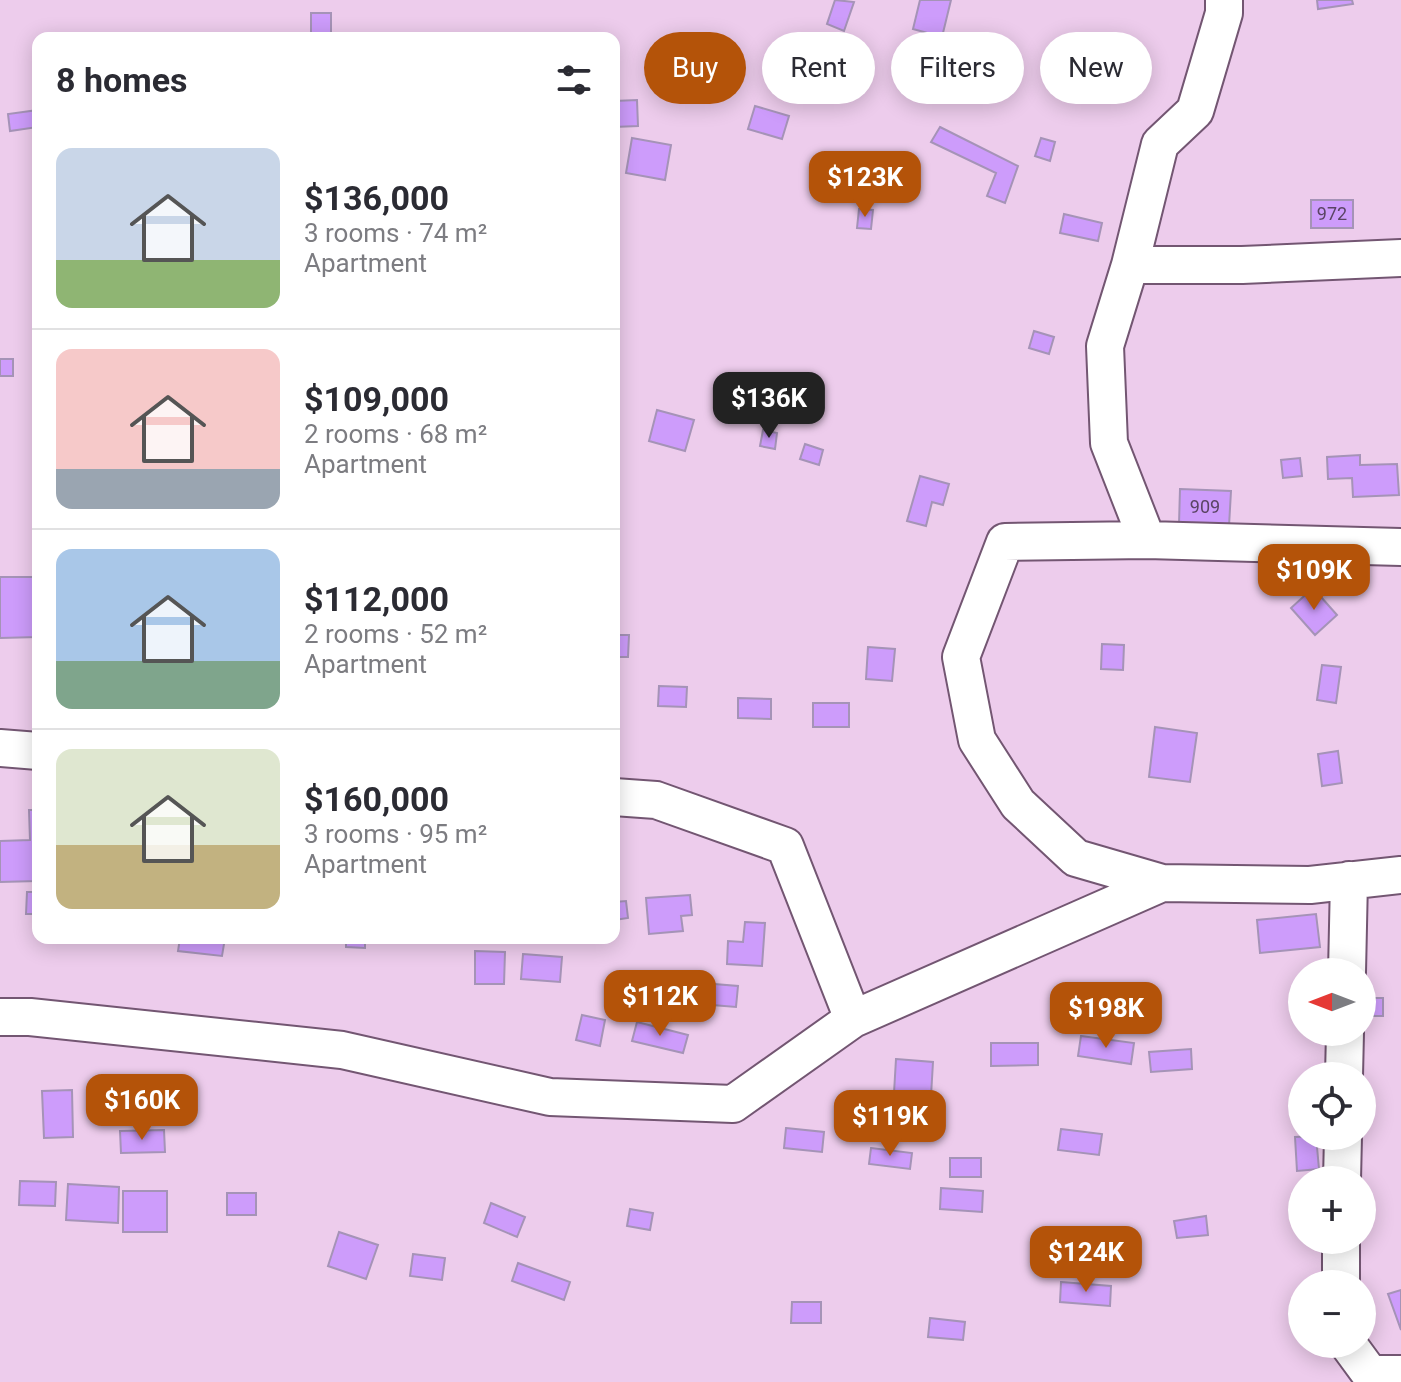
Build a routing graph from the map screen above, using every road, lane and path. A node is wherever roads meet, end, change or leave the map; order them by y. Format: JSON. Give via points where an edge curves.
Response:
{"nodes":[{"id":1,"x":1224,"y":0,"type":"edge"},
{"id":2,"x":1401,"y":258,"type":"edge"},
{"id":3,"x":1130,"y":265,"type":"junction"},
{"id":4,"x":1147,"y":540,"type":"junction"},
{"id":5,"x":1401,"y":547,"type":"edge"},
{"id":6,"x":0,"y":748,"type":"edge"},
{"id":7,"x":32,"y":751,"type":"edge"},
{"id":8,"x":620,"y":797,"type":"edge"},
{"id":9,"x":1401,"y":875,"type":"edge"},
{"id":10,"x":1349,"y":880,"type":"junction"},
{"id":11,"x":1162,"y":883,"type":"junction"},
{"id":12,"x":1347,"y":958,"type":"edge"},
{"id":13,"x":0,"y":1017,"type":"edge"},
{"id":14,"x":853,"y":1019,"type":"junction"},
{"id":15,"x":1358,"y":1358,"type":"edge"},
{"id":16,"x":1401,"y":1374,"type":"edge"}],
"edges":[{"from":1,"to":3,"type":"street","via":[[1195,111],[1160,144]]},
{"from":2,"to":3,"type":"street"},
{"from":3,"to":4,"type":"street","via":[[1105,346],[1109,443]]},
{"from":4,"to":5,"type":"street"},
{"from":4,"to":11,"type":"street","via":[[1005,542],[961,657],[977,740],[1018,804],[1076,858]]},
{"from":6,"to":7,"type":"street"},
{"from":8,"to":14,"type":"street","via":[[656,800],[785,846]]},
{"from":9,"to":10,"type":"street"},
{"from":10,"to":11,"type":"street","via":[[1310,885]]},
{"from":10,"to":12,"type":"street"},
{"from":11,"to":14,"type":"street"},
{"from":13,"to":14,"type":"street","via":[[342,1050],[550,1097],[733,1104]]},
{"from":15,"to":16,"type":"street","via":[[1370,1374]]}]}
